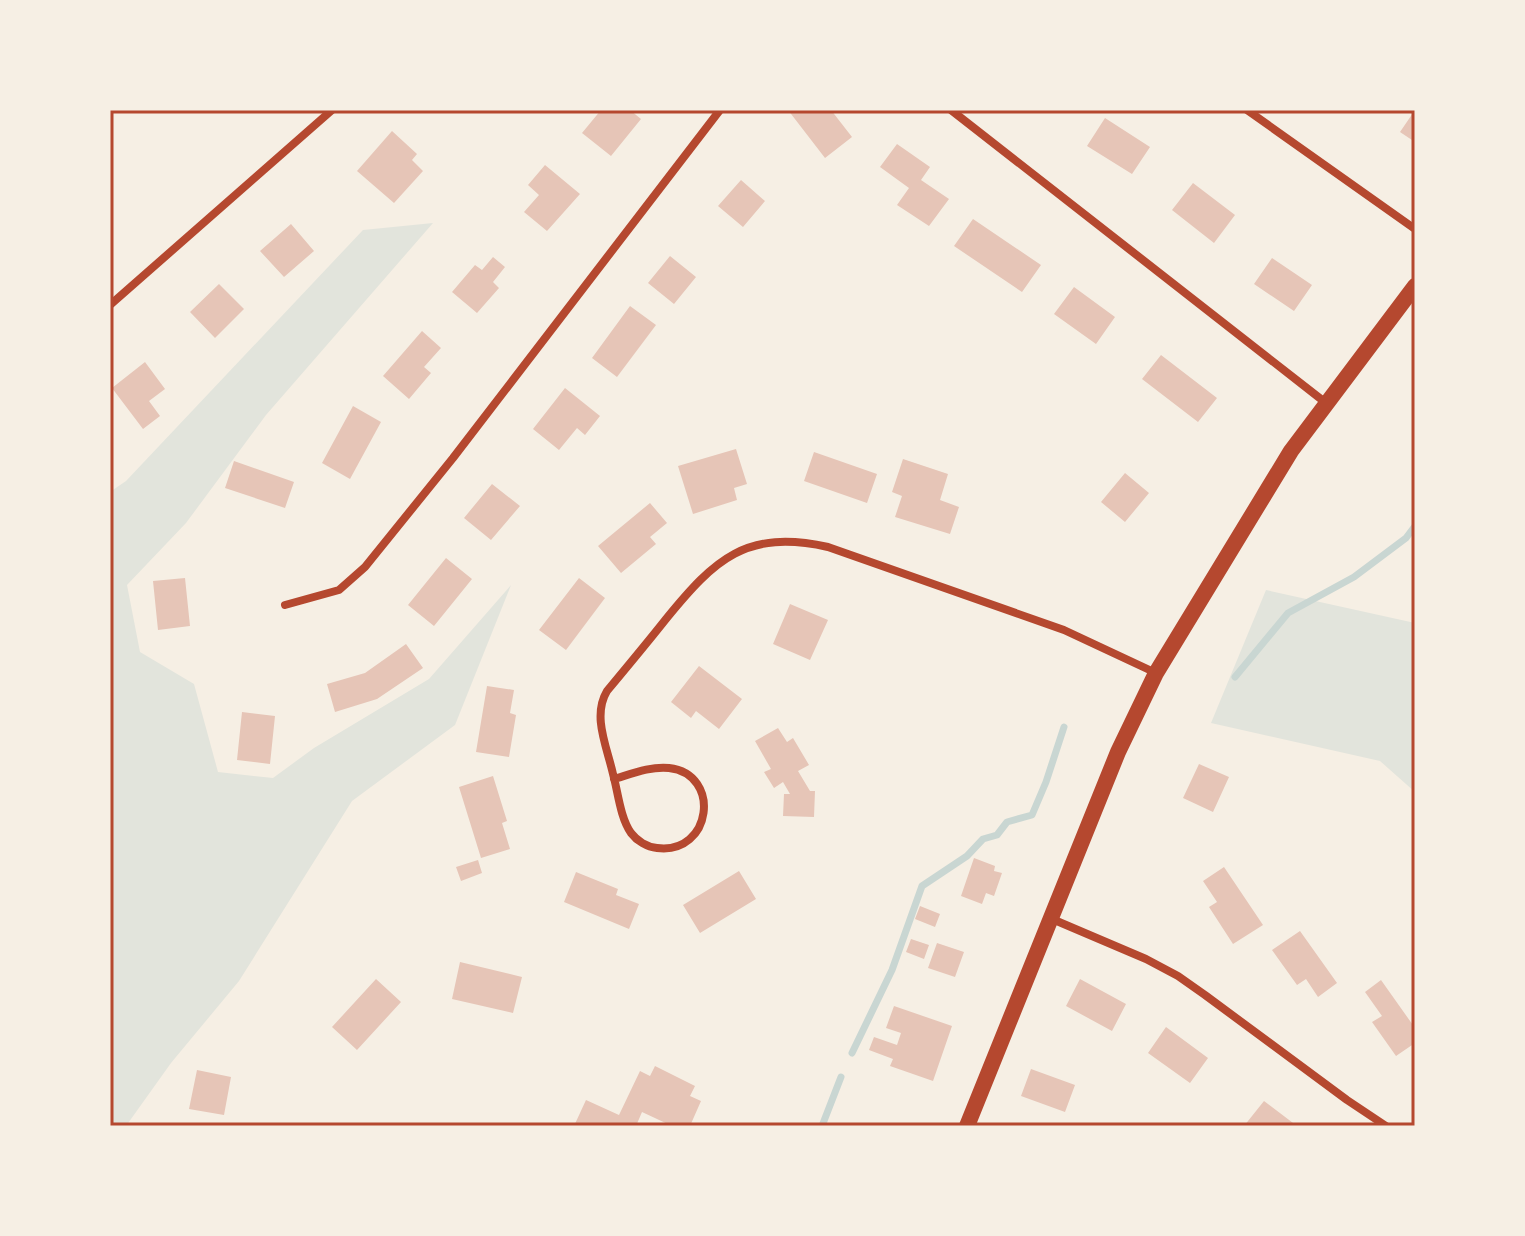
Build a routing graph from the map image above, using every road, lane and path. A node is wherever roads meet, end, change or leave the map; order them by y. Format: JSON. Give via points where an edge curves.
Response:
{"nodes":[{"id":1,"x":332,"y":110,"type":"edge"},
{"id":2,"x":720,"y":110,"type":"edge"},
{"id":3,"x":951,"y":110,"type":"edge"},
{"id":4,"x":1247,"y":110,"type":"edge"},
{"id":5,"x":1415,"y":229,"type":"edge"},
{"id":6,"x":1415,"y":286,"type":"edge"},
{"id":7,"x":110,"y":305,"type":"edge"},
{"id":8,"x":1326,"y":403,"type":"junction"},
{"id":9,"x":285,"y":605,"type":"dead end"},
{"id":10,"x":1156,"y":673,"type":"junction"},
{"id":11,"x":614,"y":779,"type":"junction"},
{"id":12,"x":1050,"y":918,"type":"junction"},
{"id":13,"x":967,"y":1126,"type":"edge"},
{"id":14,"x":1386,"y":1126,"type":"edge"}],
"edges":[{"from":1,"to":7,"type":"street"},
{"from":2,"to":9,"type":"street","via":[[365,567],[339,590]]},
{"from":3,"to":8,"type":"street"},
{"from":4,"to":5,"type":"street"},
{"from":6,"to":8,"type":"main road"},
{"from":8,"to":10,"type":"main road","via":[[1291,451]]},
{"from":10,"to":11,"type":"street","via":[[1064,630],[828,547],[792,541],[754,545],[720,562],[694,585],[607,691],[600,723]]},
{"from":10,"to":12,"type":"main road"},
{"from":11,"to":11,"type":"street","via":[[659,768],[685,774],[699,787],[704,804],[698,831],[676,847],[644,844],[627,825]]},
{"from":12,"to":13,"type":"main road"},
{"from":12,"to":14,"type":"street","via":[[1178,976]]}]}
